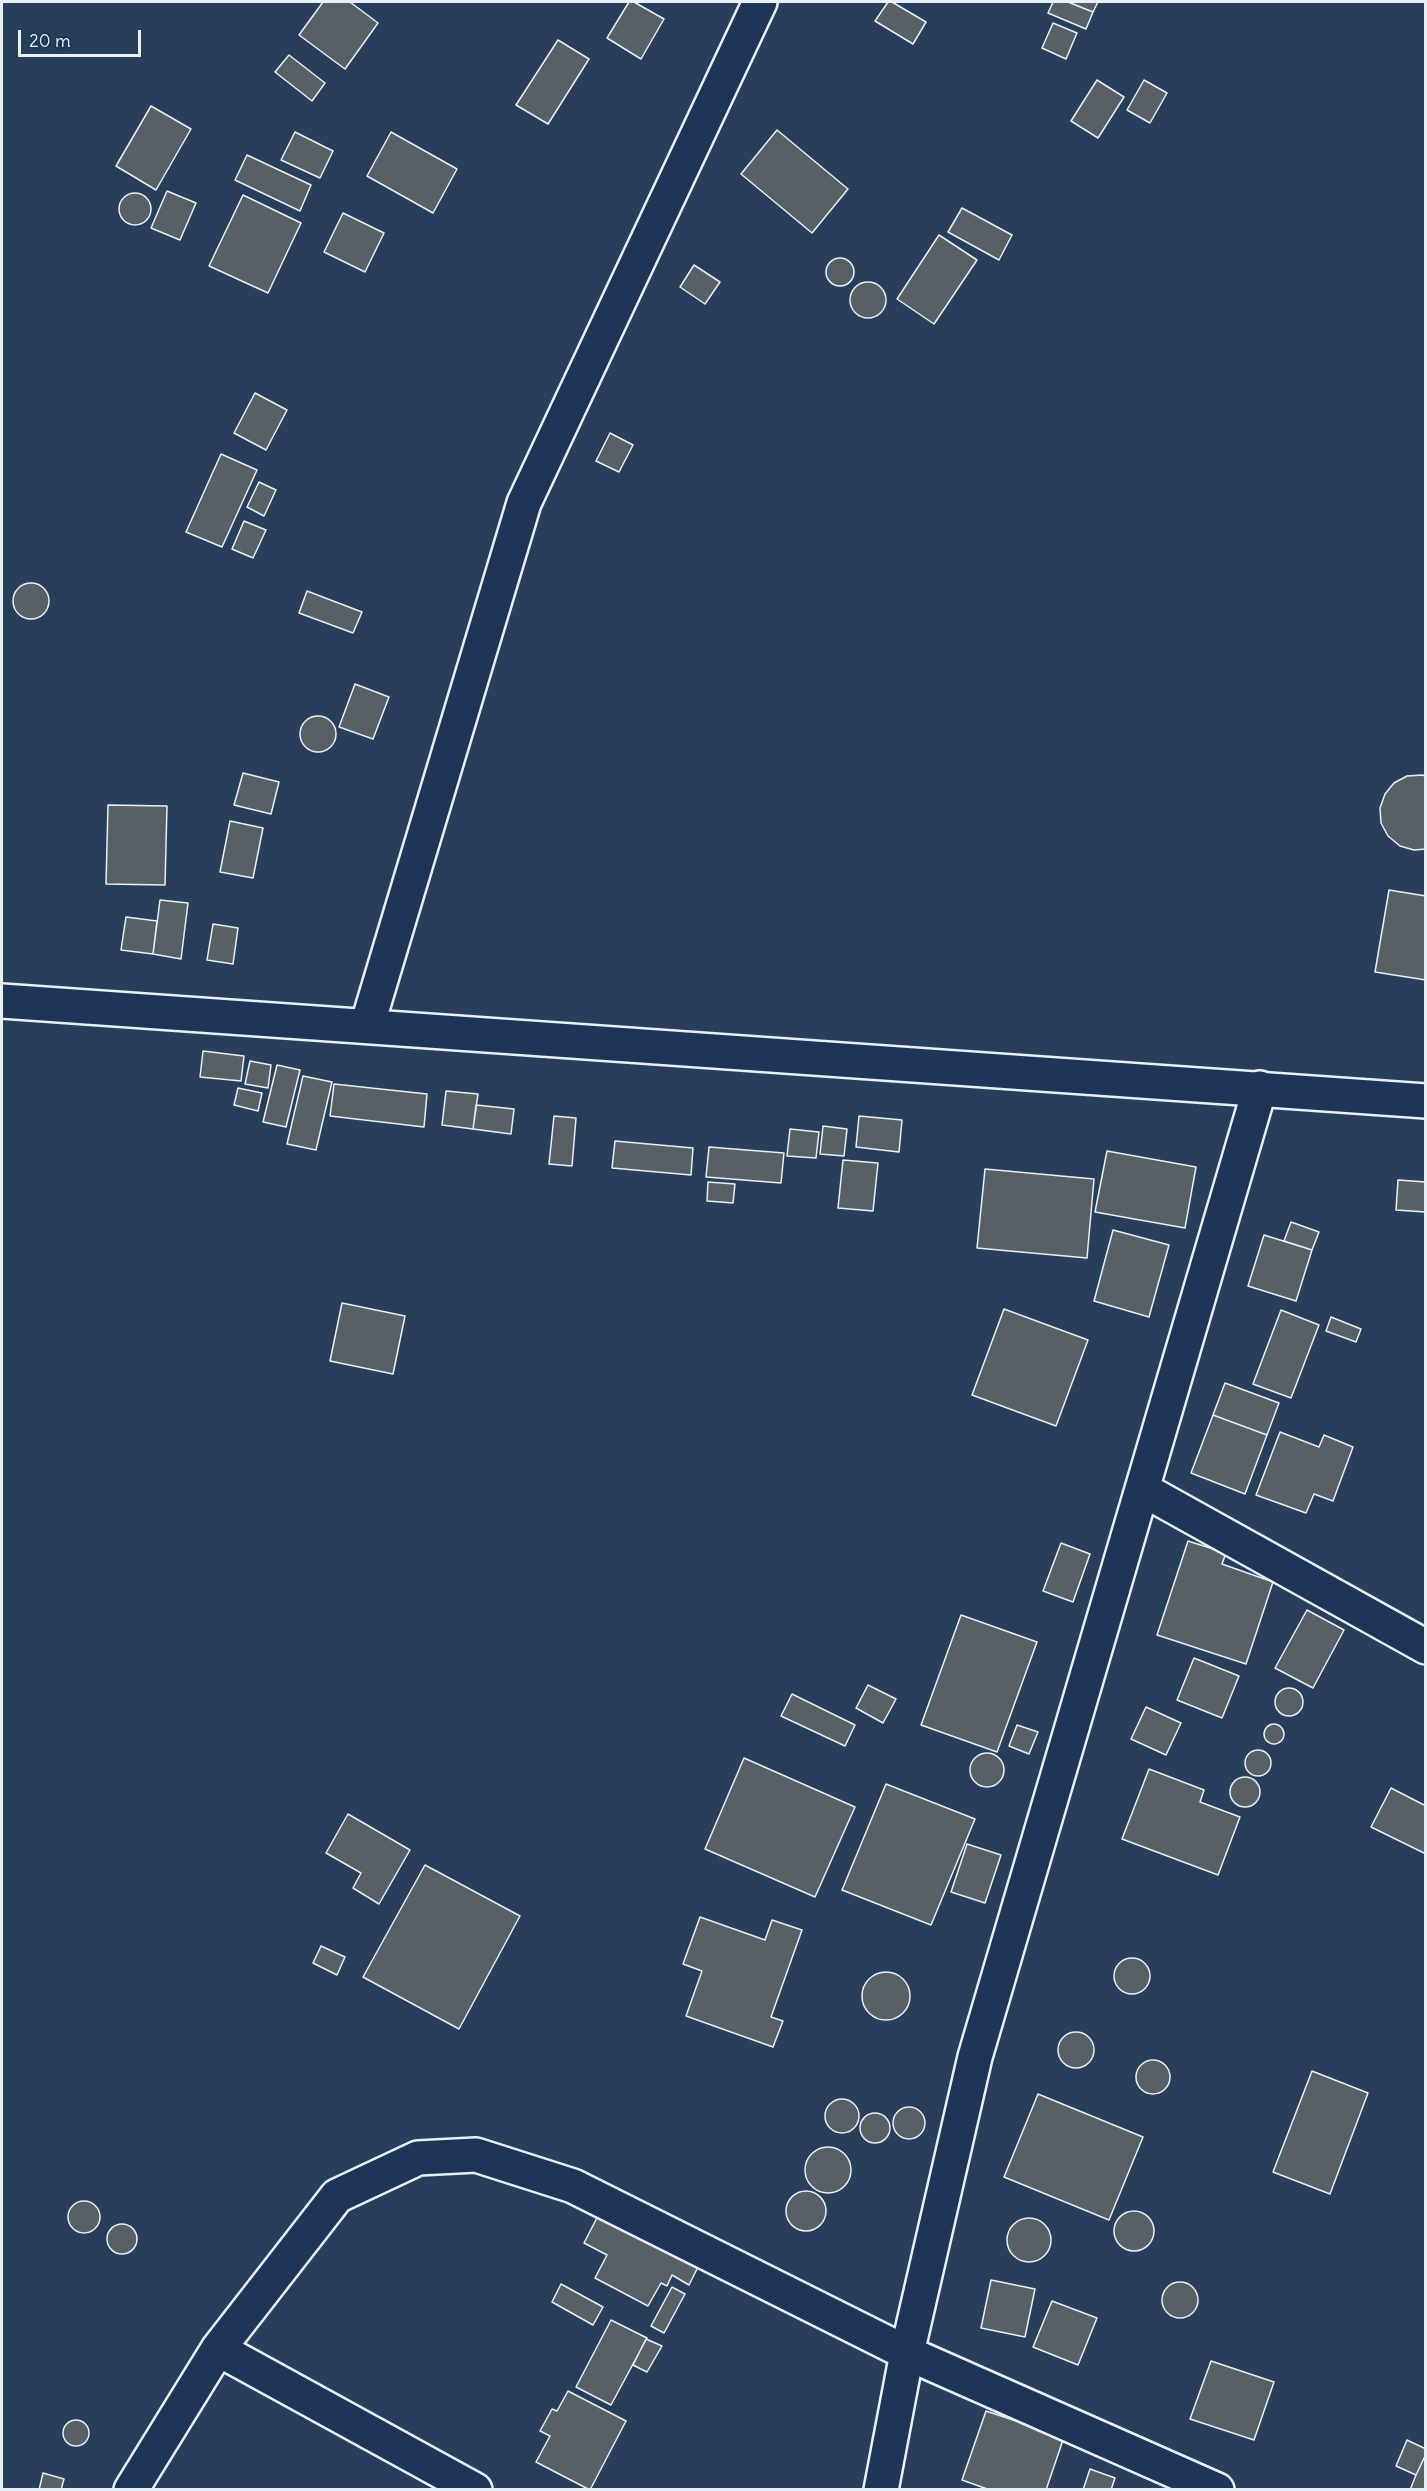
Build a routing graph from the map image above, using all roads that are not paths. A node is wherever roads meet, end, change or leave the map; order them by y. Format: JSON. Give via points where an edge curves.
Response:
{"nodes":[{"id":1,"x":760,"y":2,"type":"edge"},
{"id":2,"x":2,"y":1001,"type":"edge"},
{"id":3,"x":367,"y":1026,"type":"junction"},
{"id":4,"x":1260,"y":1088,"type":"junction"},
{"id":5,"x":1425,"y":1101,"type":"edge"},
{"id":6,"x":1142,"y":1489,"type":"junction"},
{"id":7,"x":1425,"y":1647,"type":"edge"},
{"id":8,"x":218,"y":2349,"type":"junction"},
{"id":9,"x":907,"y":2353,"type":"junction"},
{"id":10,"x":131,"y":2490,"type":"edge"},
{"id":11,"x":476,"y":2490,"type":"edge"},
{"id":12,"x":881,"y":2490,"type":"edge"},
{"id":13,"x":1217,"y":2490,"type":"edge"}],
"edges":[{"from":1,"to":3,"type":"main road","via":[[525,504]]},
{"from":2,"to":3,"type":"main road"},
{"from":3,"to":4,"type":"main road"},
{"from":4,"to":5,"type":"main road"},
{"from":4,"to":6,"type":"main road"},
{"from":6,"to":7,"type":"main road"},
{"from":6,"to":9,"type":"main road","via":[[975,2057]]},
{"from":8,"to":9,"type":"main road","via":[[337,2196],[418,2158],[476,2156],[573,2186]]},
{"from":8,"to":10,"type":"main road"},
{"from":8,"to":11,"type":"main road"},
{"from":9,"to":12,"type":"main road"},
{"from":9,"to":13,"type":"main road"}]}
